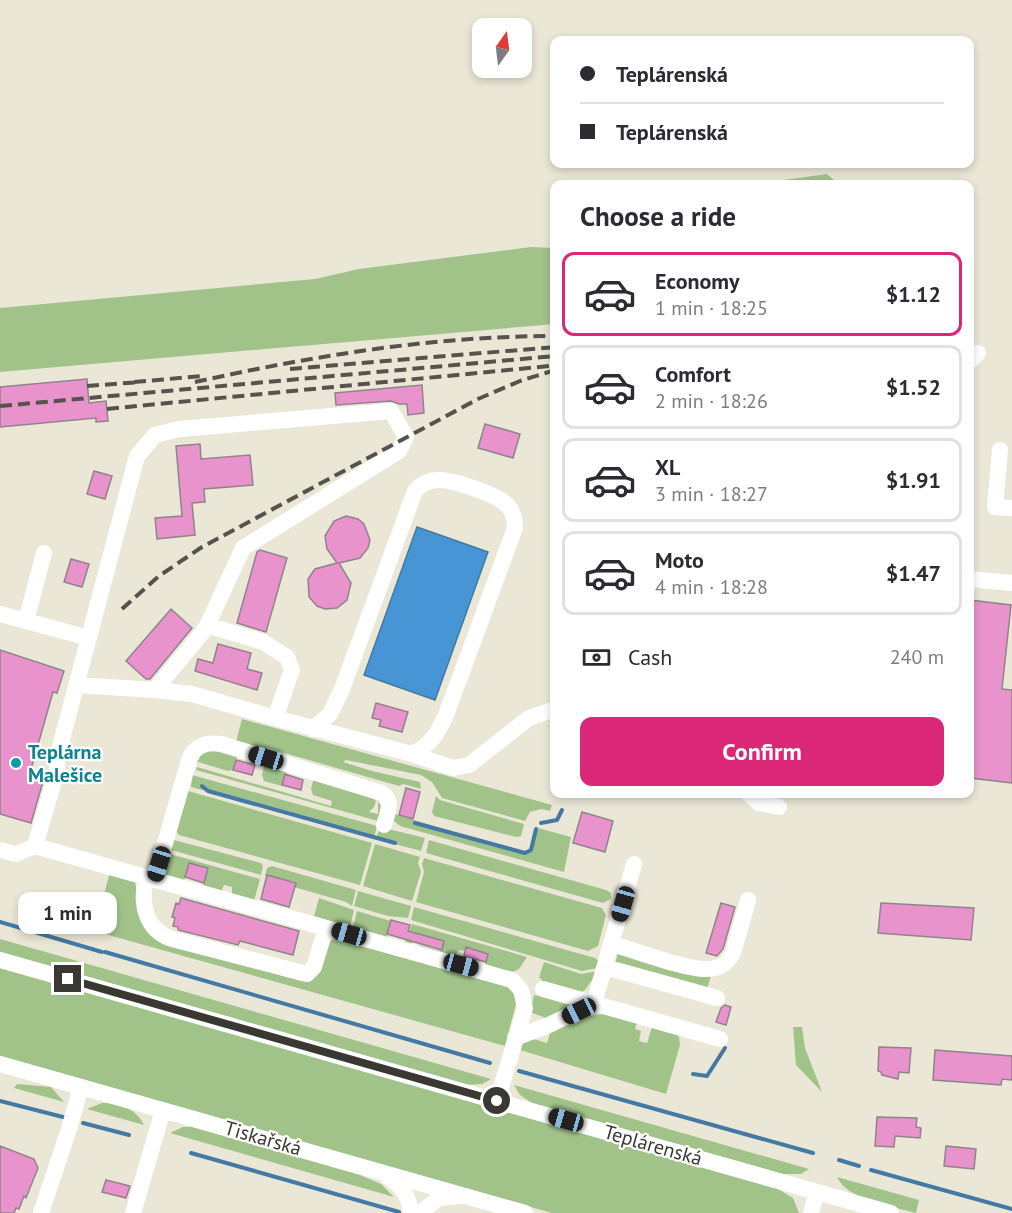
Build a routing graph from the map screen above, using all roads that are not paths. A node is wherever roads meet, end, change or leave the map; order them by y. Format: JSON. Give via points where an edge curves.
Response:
{"nodes":[{"id":1,"x":1000,"y":450,"type":"dead end"},
{"id":2,"x":1012,"y":508,"type":"edge"},
{"id":3,"x":44,"y":553,"type":"dead end"},
{"id":4,"x":974,"y":579,"type":"edge"},
{"id":5,"x":1012,"y":583,"type":"edge"},
{"id":6,"x":0,"y":614,"type":"edge"},
{"id":7,"x":26,"y":621,"type":"junction"},
{"id":8,"x":207,"y":626,"type":"junction"},
{"id":9,"x":89,"y":638,"type":"junction"},
{"id":10,"x":77,"y":685,"type":"junction"},
{"id":11,"x":155,"y":690,"type":"junction"},
{"id":12,"x":550,"y":711,"type":"edge"},
{"id":13,"x":275,"y":718,"type":"junction"},
{"id":14,"x":313,"y":729,"type":"junction"},
{"id":15,"x":412,"y":754,"type":"junction"},
{"id":16,"x":753,"y":798,"type":"edge"},
{"id":17,"x":779,"y":807,"type":"dead end"},
{"id":18,"x":384,"y":825,"type":"dead end"},
{"id":19,"x":34,"y":846,"type":"junction"},
{"id":20,"x":0,"y":850,"type":"edge"},
{"id":21,"x":634,"y":864,"type":"dead end"},
{"id":22,"x":151,"y":878,"type":"junction"},
{"id":23,"x":748,"y":900,"type":"dead end"},
{"id":24,"x":326,"y":927,"type":"junction"},
{"id":25,"x":612,"y":944,"type":"junction"},
{"id":26,"x":0,"y":960,"type":"edge"},
{"id":27,"x":605,"y":967,"type":"junction"},
{"id":28,"x":543,"y":989,"type":"dead end"},
{"id":29,"x":717,"y":998,"type":"dead end"},
{"id":30,"x":594,"y":1003,"type":"junction"},
{"id":31,"x":516,"y":1038,"type":"junction"},
{"id":32,"x":720,"y":1039,"type":"dead end"},
{"id":33,"x":0,"y":1064,"type":"edge"},
{"id":34,"x":0,"y":1076,"type":"edge"},
{"id":35,"x":64,"y":1082,"type":"junction"},
{"id":36,"x":81,"y":1087,"type":"junction"},
{"id":37,"x":497,"y":1101,"type":"junction"},
{"id":38,"x":163,"y":1110,"type":"junction"},
{"id":39,"x":377,"y":1171,"type":"junction"},
{"id":40,"x":817,"y":1192,"type":"junction"},
{"id":41,"x":472,"y":1198,"type":"junction"},
{"id":42,"x":40,"y":1213,"type":"edge"},
{"id":43,"x":134,"y":1213,"type":"edge"},
{"id":44,"x":411,"y":1213,"type":"edge"},
{"id":45,"x":420,"y":1213,"type":"edge"},
{"id":46,"x":525,"y":1213,"type":"edge"},
{"id":47,"x":811,"y":1213,"type":"edge"},
{"id":48,"x":891,"y":1213,"type":"edge"}],
"edges":[{"from":1,"to":2,"type":"street","via":[[994,507]]},
{"from":3,"to":7,"type":"street"},
{"from":4,"to":5,"type":"street"},
{"from":6,"to":7,"type":"street"},
{"from":7,"to":9,"type":"street"},
{"from":8,"to":9,"type":"street","via":[[243,548],[399,451],[406,437],[392,411],[179,429],[156,435],[137,456]]},
{"from":8,"to":11,"type":"street"},
{"from":8,"to":13,"type":"street","via":[[263,642],[287,657],[292,670]]},
{"from":9,"to":10,"type":"street"},
{"from":10,"to":11,"type":"street"},
{"from":10,"to":19,"type":"street"},
{"from":11,"to":13,"type":"street","via":[[192,694]]},
{"from":12,"to":15,"type":"street","via":[[529,718],[461,768]]},
{"from":13,"to":14,"type":"street"},
{"from":14,"to":15,"type":"street"},
{"from":14,"to":15,"type":"street","via":[[330,714],[342,689],[415,491],[429,481],[448,481],[505,503],[515,518],[515,528],[446,715],[434,739]]},
{"from":16,"to":17,"type":"street"},
{"from":18,"to":22,"type":"street","via":[[389,803],[382,793],[207,743],[190,757]]},
{"from":19,"to":20,"type":"street","via":[[15,854]]},
{"from":19,"to":22,"type":"street"},
{"from":21,"to":25,"type":"street"},
{"from":22,"to":24,"type":"street"},
{"from":22,"to":24,"type":"street","via":[[142,894],[148,920],[157,933],[183,942],[307,974],[314,967]]},
{"from":23,"to":25,"type":"street","via":[[733,953],[729,961],[715,968],[699,968]]},
{"from":24,"to":31,"type":"street","via":[[512,980],[525,1002]]},
{"from":25,"to":27,"type":"street"},
{"from":26,"to":37,"type":"street","name":"Teplárenská"},
{"from":27,"to":29,"type":"street"},
{"from":27,"to":30,"type":"street"},
{"from":28,"to":30,"type":"street"},
{"from":30,"to":31,"type":"street"},
{"from":30,"to":32,"type":"street"},
{"from":31,"to":37,"type":"street"},
{"from":33,"to":35,"type":"street","name":"Tiskařská"},
{"from":34,"to":35,"type":"street"},
{"from":35,"to":36,"type":"street","name":"Tiskařská"},
{"from":36,"to":38,"type":"street","name":"Tiskařská"},
{"from":36,"to":42,"type":"street"},
{"from":37,"to":40,"type":"street","name":"Teplárenská"},
{"from":38,"to":39,"type":"street","name":"Tiskařská"},
{"from":38,"to":43,"type":"street"},
{"from":39,"to":41,"type":"street","name":"Tiskařská"},
{"from":39,"to":44,"type":"street","via":[[402,1189]]},
{"from":40,"to":47,"type":"street"},
{"from":40,"to":48,"type":"street","name":"Teplárenská"},
{"from":41,"to":45,"type":"street","via":[[439,1198]]},
{"from":41,"to":46,"type":"street","name":"Tiskařská"}]}
